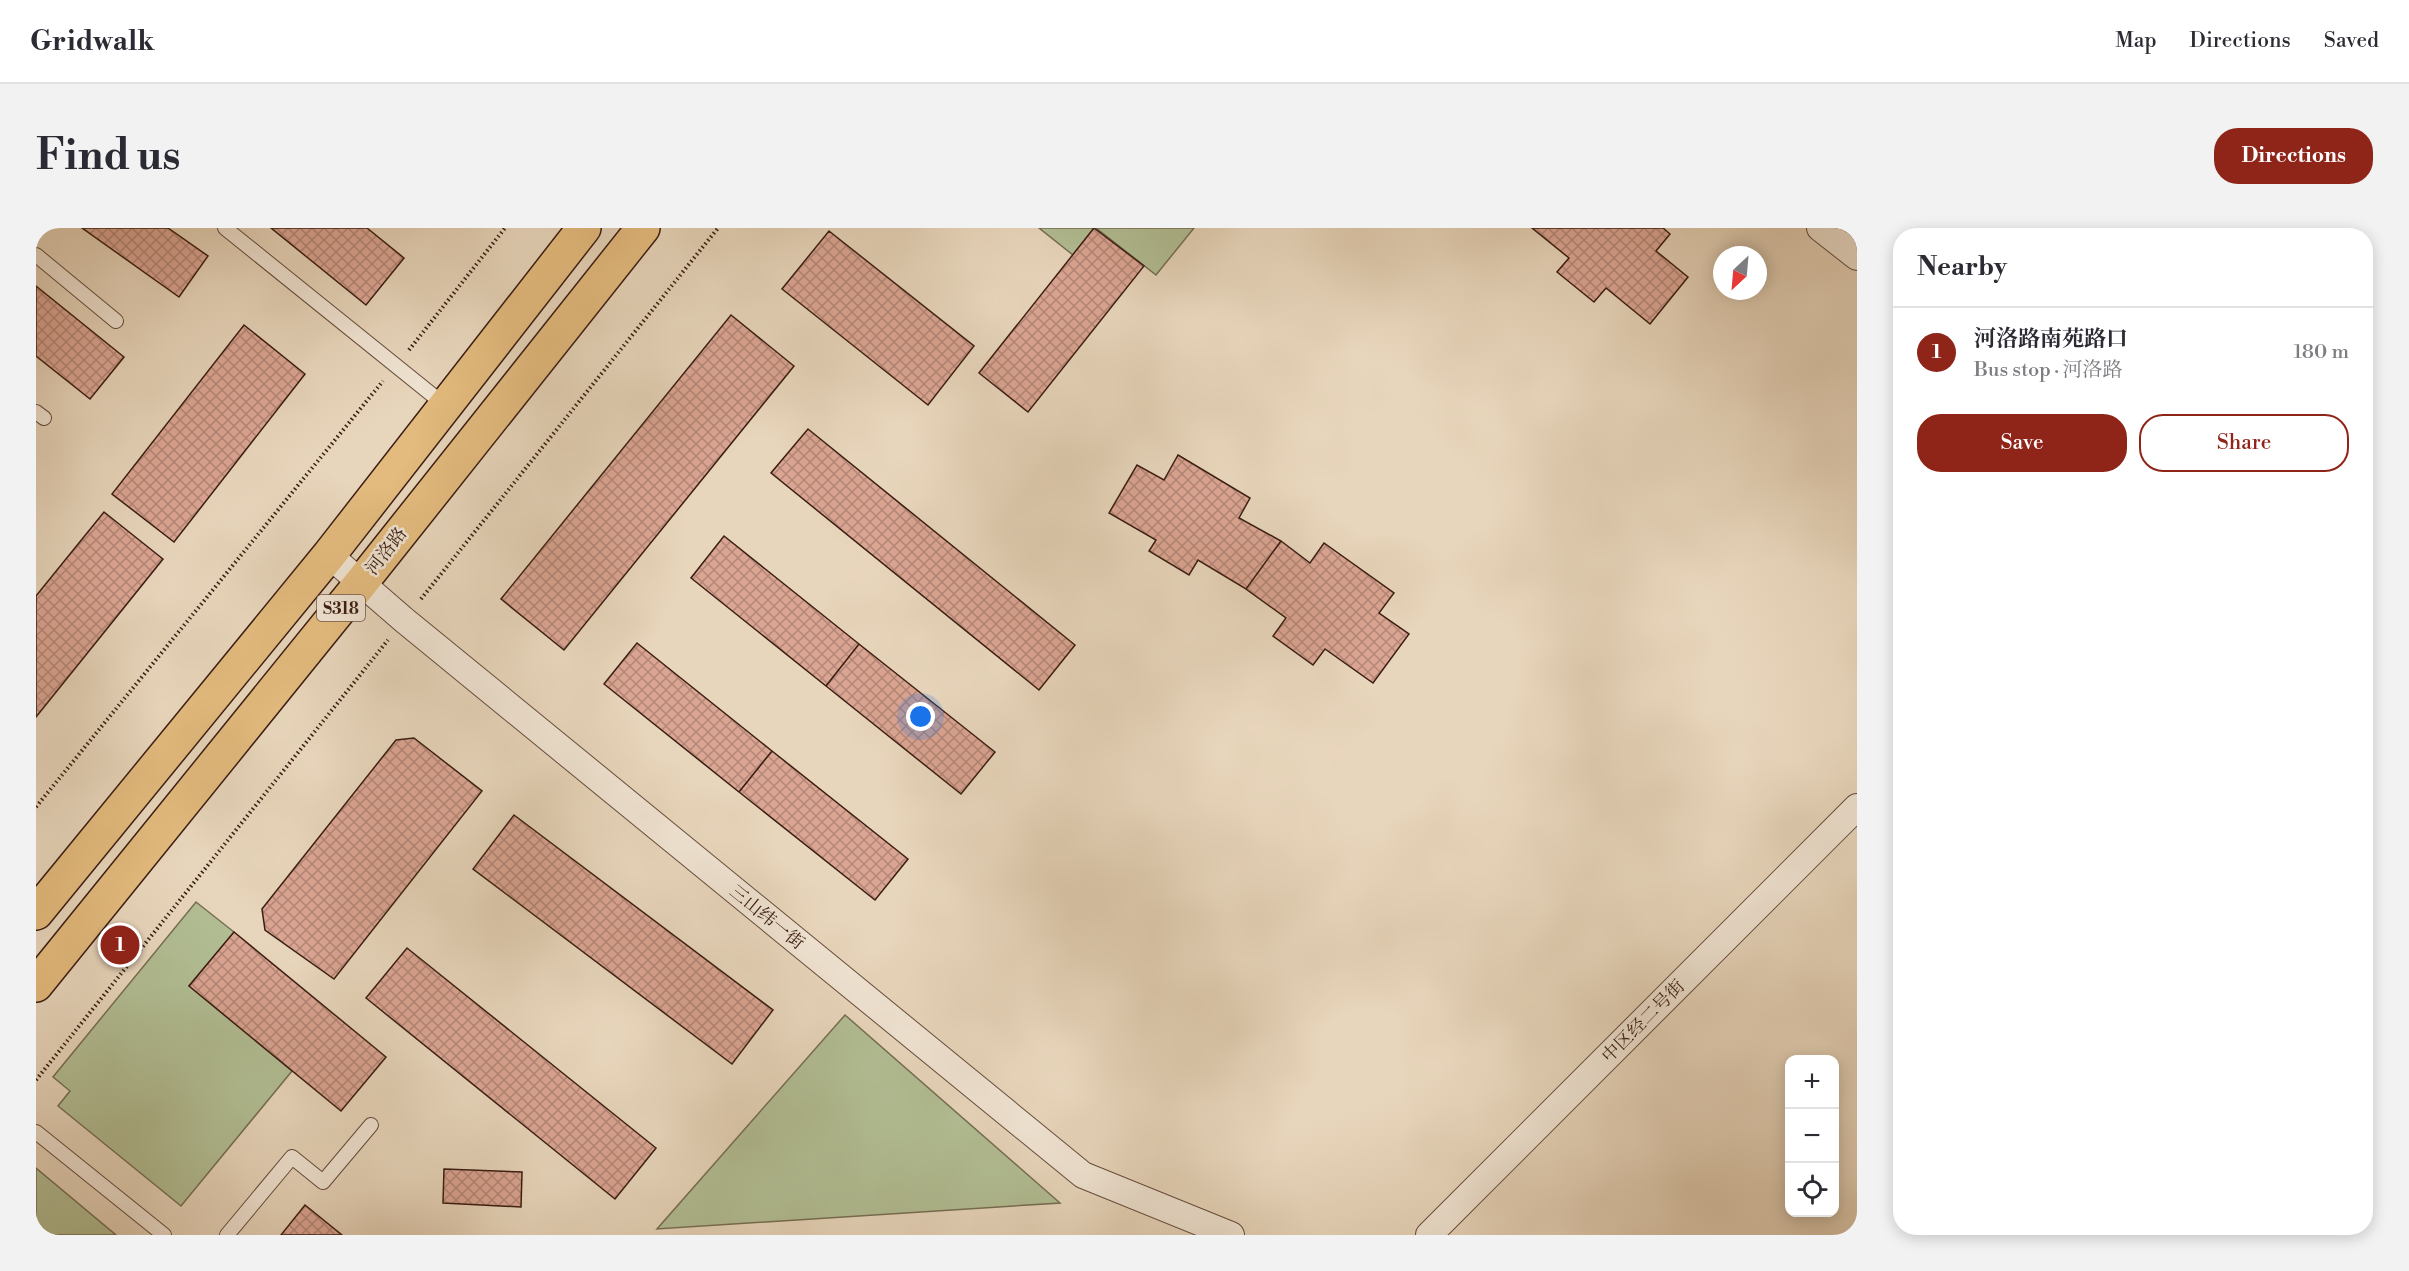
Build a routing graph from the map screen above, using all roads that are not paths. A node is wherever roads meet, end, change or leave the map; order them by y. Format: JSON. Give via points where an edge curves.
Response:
{"nodes":[{"id":1,"x":225,"y":228,"type":"edge"},
{"id":2,"x":584,"y":228,"type":"edge"},
{"id":3,"x":643,"y":228,"type":"edge"},
{"id":4,"x":1820,"y":228,"type":"edge"},
{"id":5,"x":36,"y":255,"type":"edge"},
{"id":6,"x":1857,"y":257,"type":"edge"},
{"id":7,"x":116,"y":321,"type":"dead end"},
{"id":8,"x":446,"y":406,"type":"junction"},
{"id":9,"x":329,"y":555,"type":"junction"},
{"id":10,"x":361,"y":583,"type":"junction"},
{"id":11,"x":1857,"y":807,"type":"edge"},
{"id":12,"x":36,"y":912,"type":"edge"},
{"id":13,"x":36,"y":985,"type":"edge"},
{"id":14,"x":371,"y":1125,"type":"dead end"},
{"id":15,"x":36,"y":1132,"type":"edge"},
{"id":16,"x":164,"y":1235,"type":"edge"},
{"id":17,"x":227,"y":1235,"type":"edge"},
{"id":18,"x":1231,"y":1235,"type":"edge"},
{"id":19,"x":1429,"y":1235,"type":"edge"}],
"edges":[{"from":1,"to":8,"type":"lane"},
{"from":2,"to":8,"type":"main road","number":"S318"},
{"from":3,"to":10,"type":"main road","name":"河洛路","number":"S318"},
{"from":4,"to":6,"type":"street"},
{"from":5,"to":7,"type":"lane"},
{"from":8,"to":9,"type":"main road","number":"S318"},
{"from":9,"to":10,"type":"street","name":"三山纬一街"},
{"from":9,"to":12,"type":"main road","number":"S318"},
{"from":10,"to":13,"type":"main road","name":"河洛路","number":"S318"},
{"from":10,"to":18,"type":"street","name":"三山纬一街","via":[[1083,1175]]},
{"from":11,"to":19,"type":"street","name":"中区经二号街"},
{"from":14,"to":17,"type":"lane","via":[[323,1182],[292,1157]]},
{"from":15,"to":16,"type":"lane"}]}
